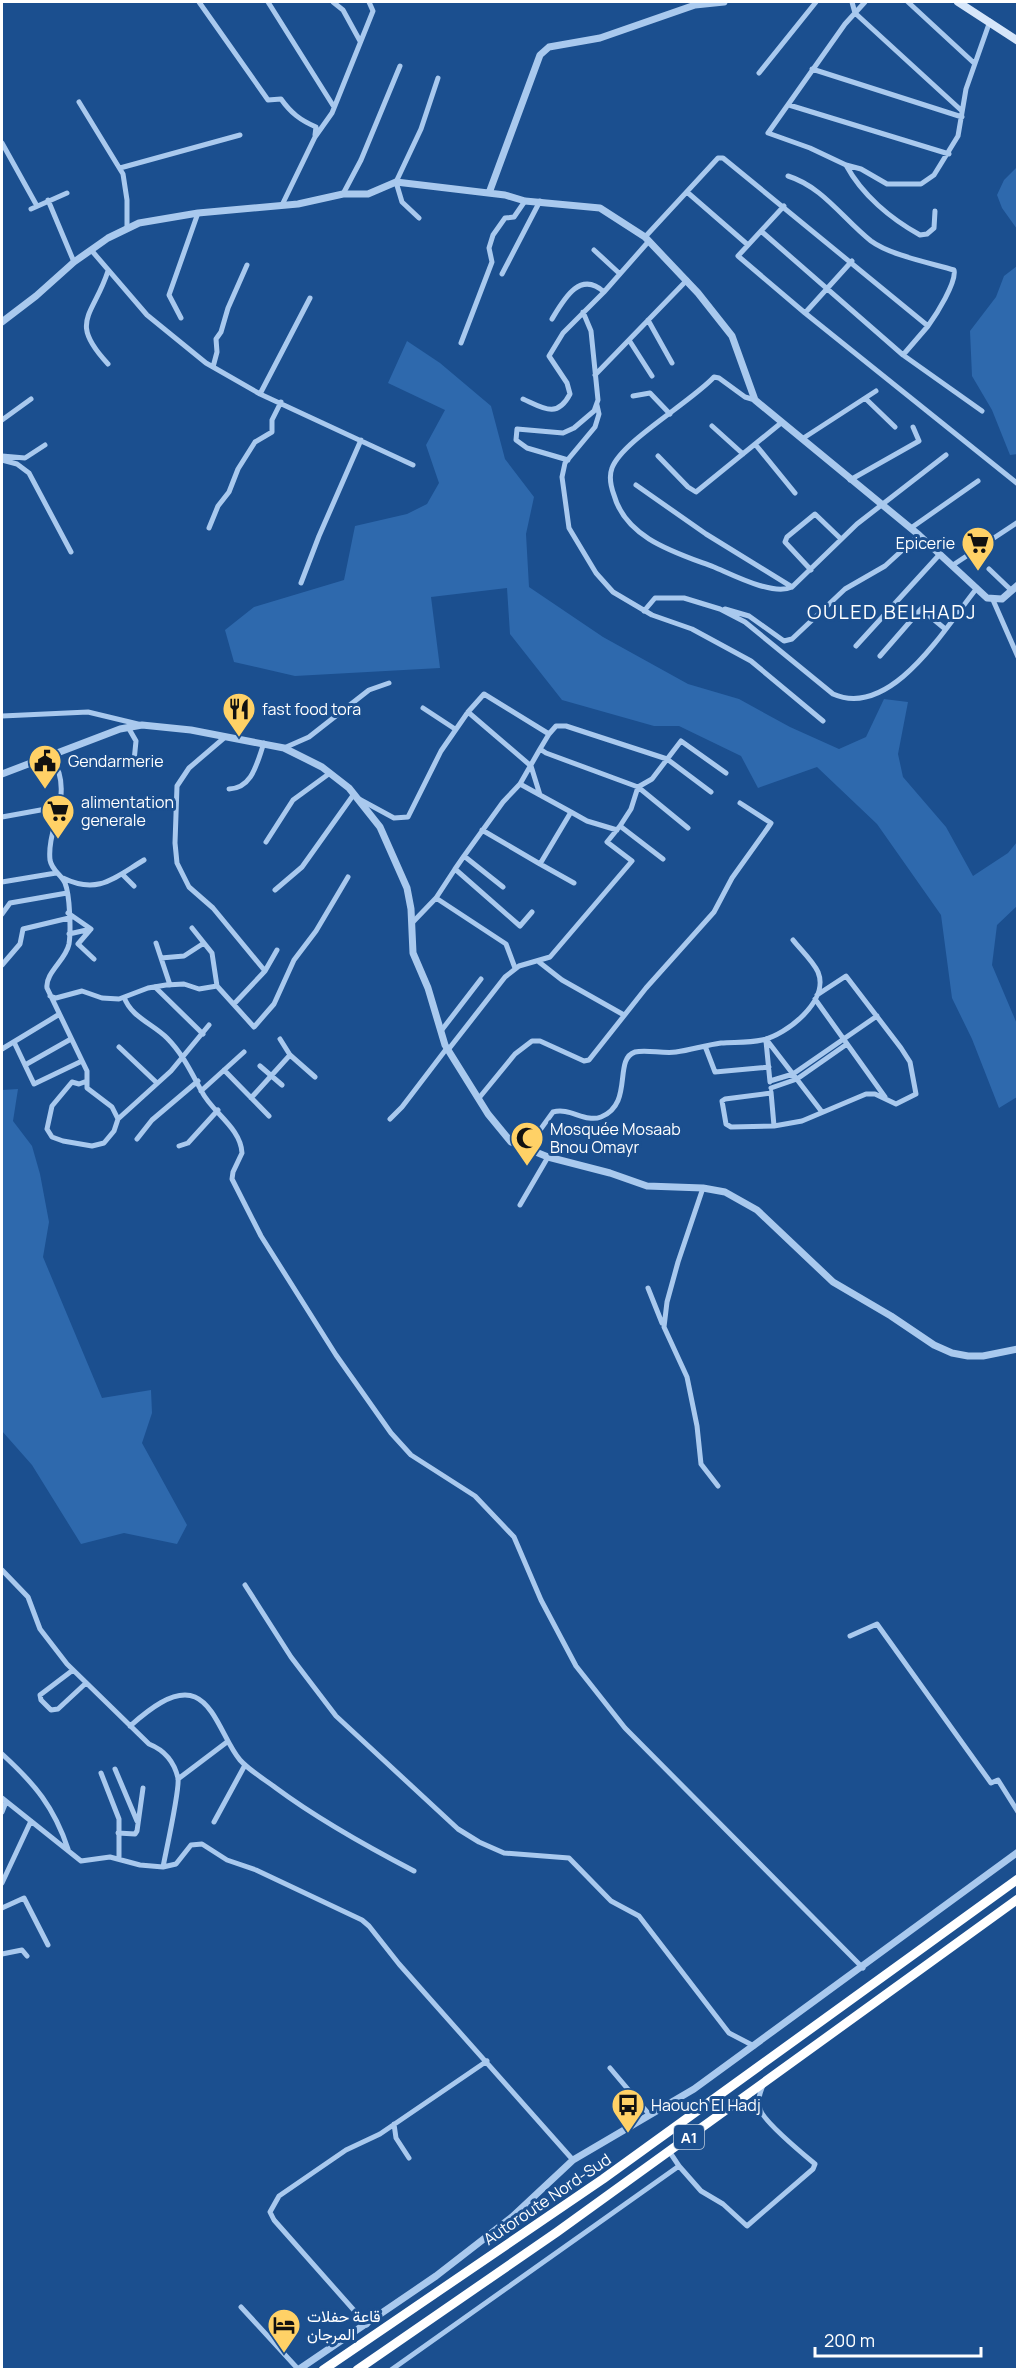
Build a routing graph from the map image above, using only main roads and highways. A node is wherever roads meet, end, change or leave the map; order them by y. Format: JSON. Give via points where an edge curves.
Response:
{"nodes":[{"id":1,"x":958,"y":2,"type":"edge"},
{"id":2,"x":1017,"y":41,"type":"edge"},
{"id":3,"x":1017,"y":1879,"type":"edge"},
{"id":4,"x":1017,"y":1899,"type":"edge"},
{"id":5,"x":323,"y":2370,"type":"edge"},
{"id":6,"x":357,"y":2370,"type":"edge"}],
"edges":[{"from":1,"to":2,"type":"main road"},
{"from":3,"to":5,"type":"highway","name":"Autoroute Nord-Sud","number":"A1","via":[[603,2179]]},
{"from":4,"to":6,"type":"highway","name":"Autoroute Nord-Sud","number":"A1"}]}
